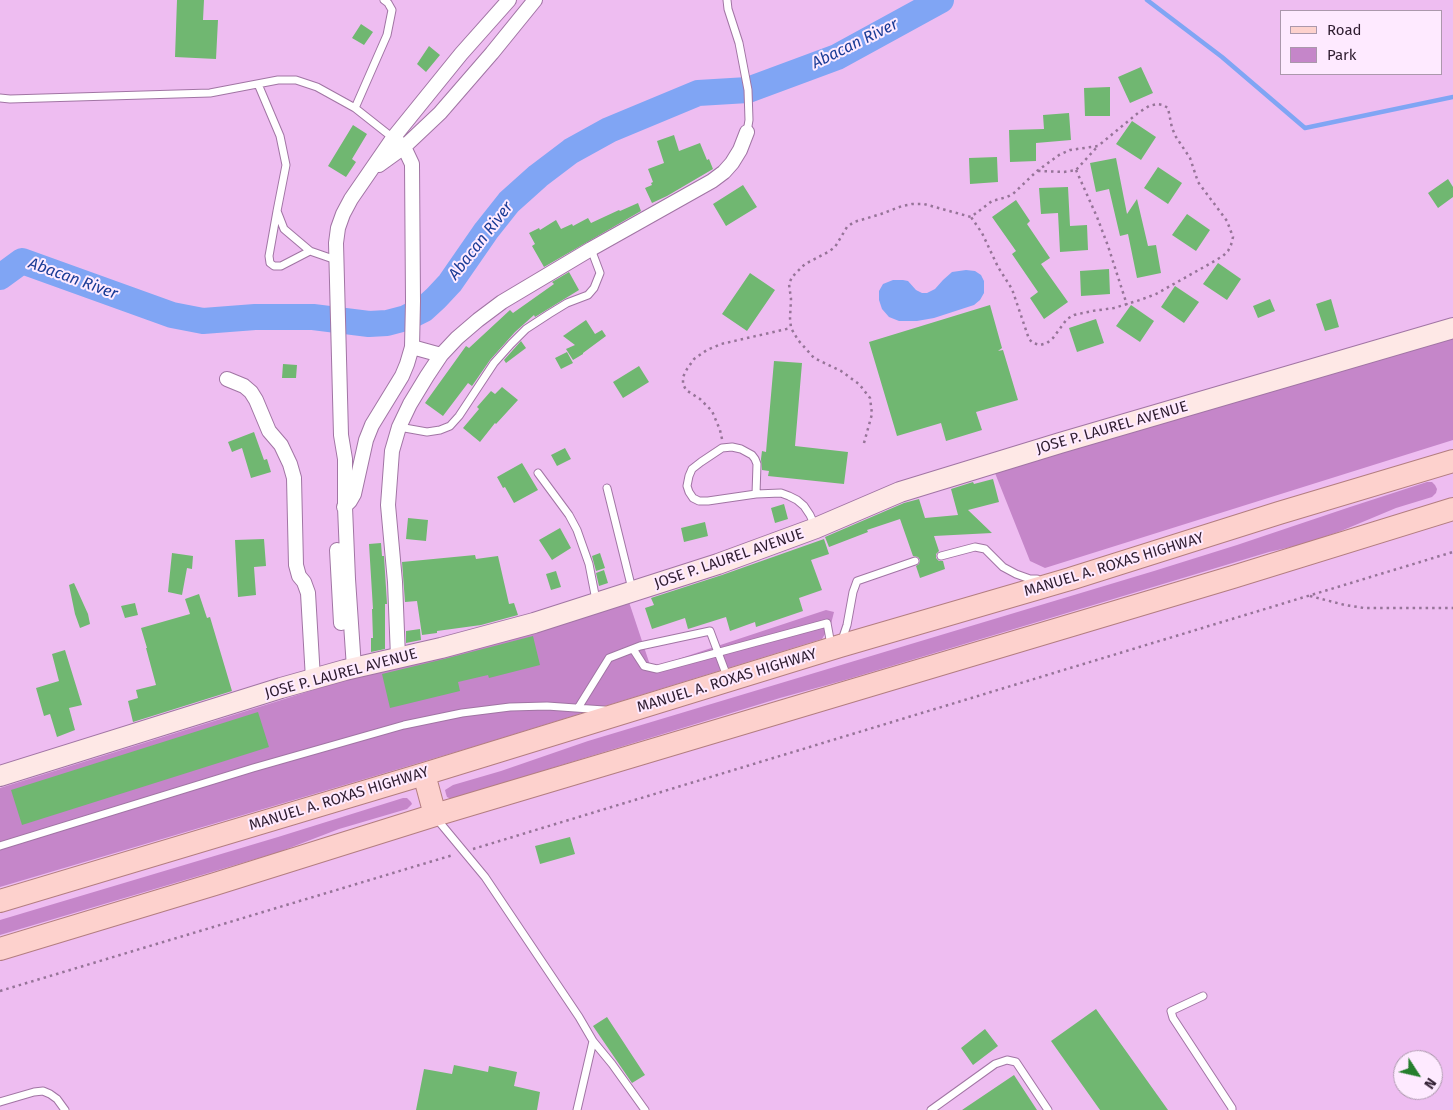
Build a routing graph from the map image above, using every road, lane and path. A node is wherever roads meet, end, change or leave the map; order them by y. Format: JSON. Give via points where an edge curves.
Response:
{"nodes":[{"id":1,"x":384,"y":0,"type":"edge"},
{"id":2,"x":508,"y":0,"type":"edge"},
{"id":3,"x":535,"y":0,"type":"edge"},
{"id":4,"x":727,"y":0,"type":"edge"},
{"id":5,"x":258,"y":84,"type":"junction"},
{"id":6,"x":0,"y":98,"type":"edge"},
{"id":7,"x":355,"y":108,"type":"junction"},
{"id":8,"x":747,"y":132,"type":"joint"},
{"id":9,"x":393,"y":138,"type":"junction"},
{"id":10,"x":1098,"y":146,"type":"junction"},
{"id":11,"x":404,"y":147,"type":"junction"},
{"id":12,"x":372,"y":170,"type":"junction"},
{"id":13,"x":1076,"y":170,"type":"junction"},
{"id":14,"x":1037,"y":171,"type":"junction"},
{"id":15,"x":277,"y":211,"type":"junction"},
{"id":16,"x":971,"y":217,"type":"junction"},
{"id":17,"x":591,"y":248,"type":"junction"},
{"id":18,"x":310,"y":251,"type":"junction"},
{"id":19,"x":337,"y":261,"type":"junction"},
{"id":20,"x":1127,"y":305,"type":"junction"},
{"id":21,"x":791,"y":328,"type":"junction"},
{"id":22,"x":1453,"y":328,"type":"edge"},
{"id":23,"x":412,"y":347,"type":"junction"},
{"id":24,"x":442,"y":355,"type":"junction"},
{"id":25,"x":227,"y":379,"type":"dead end"},
{"id":26,"x":399,"y":427,"type":"junction"},
{"id":27,"x":864,"y":443,"type":"dead end"},
{"id":28,"x":722,"y":448,"type":"junction"},
{"id":29,"x":1453,"y":461,"type":"edge"},
{"id":30,"x":538,"y":473,"type":"dead end"},
{"id":31,"x":607,"y":488,"type":"dead end"},
{"id":32,"x":756,"y":494,"type":"junction"},
{"id":33,"x":340,"y":507,"type":"junction"},
{"id":34,"x":1453,"y":509,"type":"edge"},
{"id":35,"x":816,"y":528,"type":"junction"},
{"id":36,"x":1453,"y":552,"type":"edge"},
{"id":37,"x":941,"y":556,"type":"dead end"},
{"id":38,"x":915,"y":561,"type":"dead end"},
{"id":39,"x":1070,"y":579,"type":"junction"},
{"id":40,"x":632,"y":592,"type":"junction"},
{"id":41,"x":1309,"y":595,"type":"junction"},
{"id":42,"x":597,"y":603,"type":"junction"},
{"id":43,"x":1453,"y":608,"type":"edge"},
{"id":44,"x":836,"y":648,"type":"junction"},
{"id":45,"x":634,"y":649,"type":"junction"},
{"id":46,"x":719,"y":653,"type":"junction"},
{"id":47,"x":398,"y":657,"type":"junction"},
{"id":48,"x":349,"y":669,"type":"junction"},
{"id":49,"x":312,"y":679,"type":"junction"},
{"id":50,"x":728,"y":681,"type":"junction"},
{"id":51,"x":578,"y":708,"type":"junction"},
{"id":52,"x":626,"y":712,"type":"junction"},
{"id":53,"x":424,"y":774,"type":"junction"},
{"id":54,"x":0,"y":776,"type":"edge"},
{"id":55,"x":435,"y":815,"type":"junction"},
{"id":56,"x":0,"y":846,"type":"edge"},
{"id":57,"x":465,"y":851,"type":"junction"},
{"id":58,"x":0,"y":902,"type":"edge"},
{"id":59,"x":0,"y":949,"type":"edge"},
{"id":60,"x":0,"y":991,"type":"edge"},
{"id":61,"x":1203,"y":996,"type":"dead end"},
{"id":62,"x":593,"y":1041,"type":"junction"},
{"id":63,"x":0,"y":1102,"type":"edge"},
{"id":64,"x":65,"y":1110,"type":"edge"},
{"id":65,"x":577,"y":1110,"type":"edge"},
{"id":66,"x":645,"y":1110,"type":"edge"},
{"id":67,"x":931,"y":1110,"type":"edge"},
{"id":68,"x":1048,"y":1110,"type":"edge"},
{"id":69,"x":1232,"y":1110,"type":"edge"}],
"edges":[{"from":1,"to":7,"type":"lane","via":[[392,10],[387,35]]},
{"from":2,"to":9,"type":"street"},
{"from":3,"to":11,"type":"street","via":[[458,93]]},
{"from":4,"to":8,"type":"lane","via":[[748,90],[750,120]]},
{"from":5,"to":6,"type":"lane","via":[[210,93]]},
{"from":5,"to":7,"type":"lane","via":[[296,80],[317,87]]},
{"from":5,"to":15,"type":"lane","via":[[280,136],[286,165]]},
{"from":7,"to":9,"type":"lane"},
{"from":8,"to":17,"type":"street","via":[[740,150],[724,172]]},
{"from":9,"to":11,"type":"street"},
{"from":9,"to":12,"type":"street"},
{"from":10,"to":13,"type":"path"},
{"from":10,"to":14,"type":"path","via":[[1070,150]]},
{"from":10,"to":20,"type":"path","via":[[1149,106],[1164,105],[1198,182],[1227,221],[1232,237],[1231,245],[1223,256],[1156,294]]},
{"from":11,"to":12,"type":"street"},
{"from":11,"to":23,"type":"street","via":[[413,172]]},
{"from":12,"to":19,"type":"street","via":[[343,214],[336,243]]},
{"from":13,"to":14,"type":"path"},
{"from":13,"to":20,"type":"path","via":[[1108,246]]},
{"from":14,"to":16,"type":"path","via":[[1013,194],[985,204]]},
{"from":15,"to":18,"type":"lane","via":[[284,229]]},
{"from":15,"to":18,"type":"lane","via":[[268,256],[270,263],[282,266]]},
{"from":16,"to":20,"type":"path","via":[[1012,289],[1029,339],[1034,343],[1047,343],[1074,315]]},
{"from":16,"to":21,"type":"path","via":[[924,204],[912,204],[854,222],[847,227],[835,247],[805,264],[792,277],[789,284]]},
{"from":17,"to":24,"type":"street","via":[[502,302],[457,338]]},
{"from":17,"to":26,"type":"lane","via":[[600,273],[594,288],[588,295],[567,303],[526,329],[494,364],[450,426],[427,432]]},
{"from":18,"to":19,"type":"lane"},
{"from":19,"to":33,"type":"street","via":[[341,435],[345,458]]},
{"from":21,"to":27,"type":"path","via":[[814,358],[859,384],[870,398],[872,414]]},
{"from":21,"to":28,"type":"path","via":[[721,344],[694,359],[687,368],[683,384],[712,411],[720,430]]},
{"from":22,"to":35,"type":"street","name":"JOSE P. LAUREL AVENUE","via":[[910,490]]},
{"from":23,"to":24,"type":"street"},
{"from":23,"to":33,"type":"street","via":[[402,376],[372,424],[354,494]]},
{"from":24,"to":26,"type":"street"},
{"from":25,"to":49,"type":"street","via":[[251,392],[269,431],[281,445],[294,478],[296,564],[308,593]]},
{"from":26,"to":47,"type":"street","via":[[392,451],[388,505]]},
{"from":28,"to":32,"type":"lane","via":[[741,448],[755,459]]},
{"from":28,"to":32,"type":"lane","via":[[692,470],[687,486],[693,498],[708,501]]},
{"from":29,"to":39,"type":"main road","name":"MANUEL A. ROXAS HIGHWAY"},
{"from":30,"to":42,"type":"lane","via":[[577,530],[589,564]]},
{"from":31,"to":40,"type":"lane"},
{"from":32,"to":35,"type":"lane","via":[[790,496],[804,506]]},
{"from":33,"to":48,"type":"street"},
{"from":34,"to":55,"type":"main road"},
{"from":35,"to":40,"type":"street","name":"JOSE P. LAUREL AVENUE"},
{"from":36,"to":41,"type":"path"},
{"from":37,"to":39,"type":"lane","via":[[975,547],[985,549],[1003,567],[1030,579]]},
{"from":38,"to":44,"type":"lane","via":[[857,581],[847,625]]},
{"from":39,"to":44,"type":"main road","name":"MANUEL A. ROXAS HIGHWAY"},
{"from":40,"to":42,"type":"street","name":"JOSE P. LAUREL AVENUE"},
{"from":41,"to":43,"type":"path","via":[[1364,608]]},
{"from":41,"to":57,"type":"path"},
{"from":42,"to":47,"type":"street","name":"JOSE P. LAUREL AVENUE","via":[[516,628]]},
{"from":44,"to":46,"type":"lane","via":[[827,622]]},
{"from":44,"to":50,"type":"main road","name":"MANUEL A. ROXAS HIGHWAY"},
{"from":45,"to":46,"type":"lane","via":[[644,666],[657,669]]},
{"from":45,"to":46,"type":"lane","via":[[710,631]]},
{"from":45,"to":51,"type":"lane","via":[[609,658]]},
{"from":46,"to":50,"type":"lane"},
{"from":47,"to":48,"type":"street","name":"JOSE P. LAUREL AVENUE"},
{"from":48,"to":49,"type":"street","name":"JOSE P. LAUREL AVENUE"},
{"from":49,"to":54,"type":"street","name":"JOSE P. LAUREL AVENUE"},
{"from":50,"to":52,"type":"main road","name":"MANUEL A. ROXAS HIGHWAY"},
{"from":51,"to":52,"type":"lane"},
{"from":51,"to":56,"type":"lane","via":[[510,707],[404,725]]},
{"from":52,"to":53,"type":"main road","name":"MANUEL A. ROXAS HIGHWAY"},
{"from":53,"to":55,"type":"main road"},
{"from":53,"to":58,"type":"main road","name":"MANUEL A. ROXAS HIGHWAY"},
{"from":55,"to":57,"type":"lane"},
{"from":55,"to":59,"type":"main road"},
{"from":57,"to":60,"type":"path"},
{"from":57,"to":62,"type":"lane","via":[[500,898]]},
{"from":61,"to":69,"type":"lane","via":[[1170,1011]]},
{"from":62,"to":65,"type":"lane"},
{"from":62,"to":66,"type":"lane"},
{"from":63,"to":64,"type":"lane","via":[[43,1092],[57,1099]]},
{"from":67,"to":68,"type":"lane","via":[[995,1064],[1007,1060],[1016,1062]]}]}
